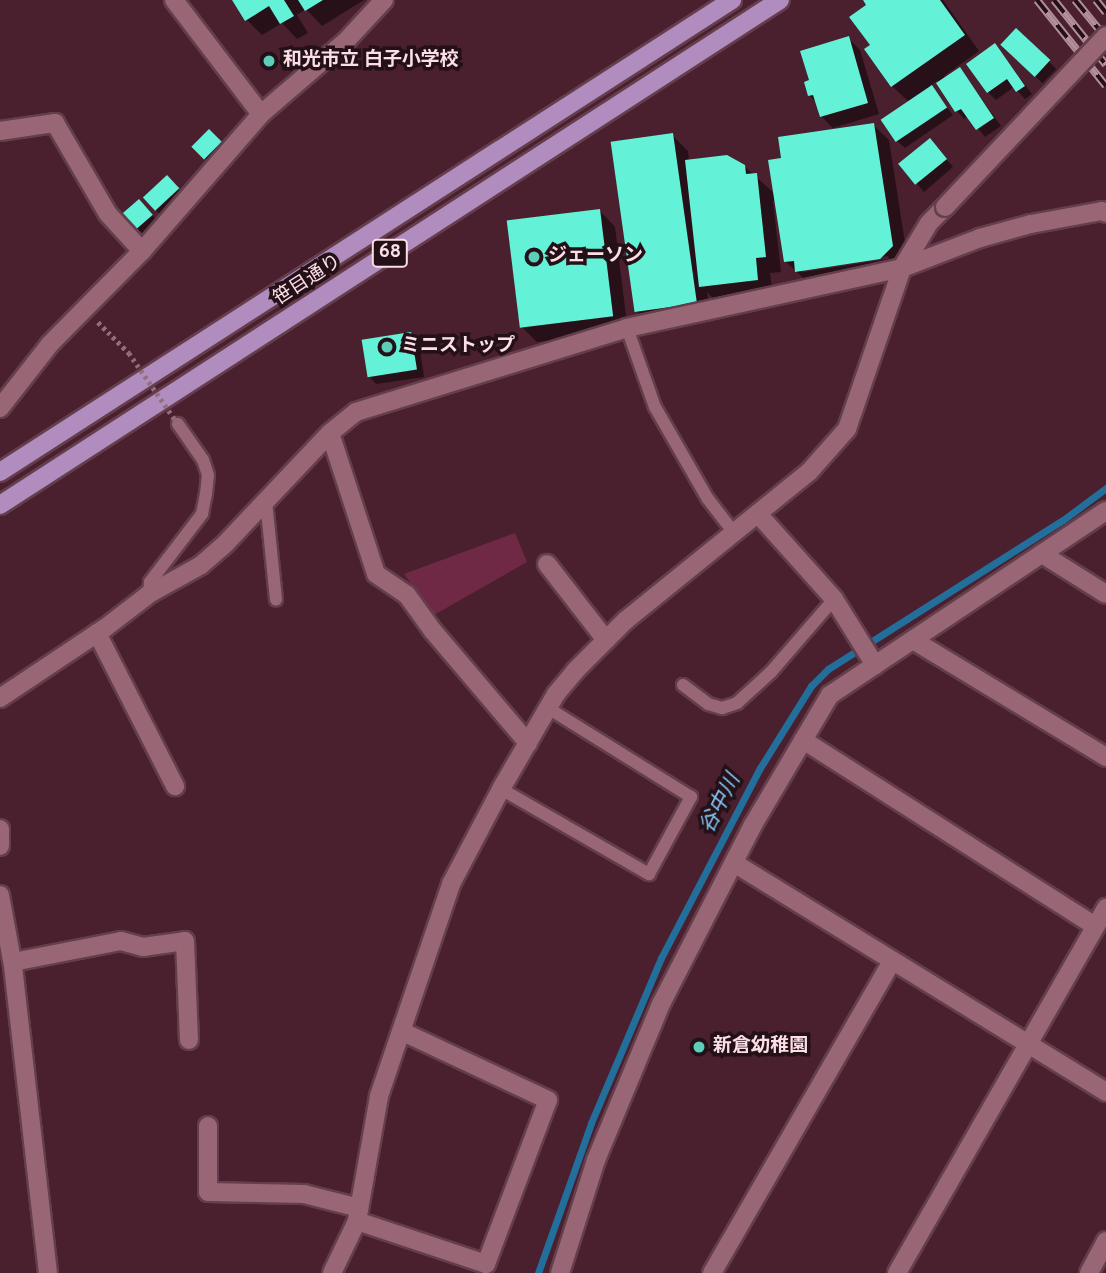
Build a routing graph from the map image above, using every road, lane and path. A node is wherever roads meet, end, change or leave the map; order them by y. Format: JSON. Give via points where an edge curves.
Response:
{"nodes":[{"id":1,"x":174,"y":0,"type":"edge"},
{"id":2,"x":384,"y":0,"type":"edge"},
{"id":3,"x":732,"y":0,"type":"edge"},
{"id":4,"x":780,"y":0,"type":"edge"},
{"id":5,"x":1106,"y":36,"type":"edge"},
{"id":6,"x":261,"y":114,"type":"junction"},
{"id":7,"x":0,"y":131,"type":"edge"},
{"id":8,"x":1106,"y":214,"type":"edge"},
{"id":9,"x":142,"y":251,"type":"junction"},
{"id":10,"x":902,"y":268,"type":"junction"},
{"id":11,"x":85,"y":309,"type":"junction"},
{"id":12,"x":627,"y":328,"type":"junction"},
{"id":13,"x":0,"y":408,"type":"edge"},
{"id":14,"x":178,"y":424,"type":"joint"},
{"id":15,"x":330,"y":433,"type":"junction"},
{"id":16,"x":0,"y":472,"type":"edge"},
{"id":17,"x":266,"y":501,"type":"junction"},
{"id":18,"x":0,"y":505,"type":"edge"},
{"id":19,"x":1106,"y":511,"type":"edge"},
{"id":20,"x":759,"y":515,"type":"junction"},
{"id":21,"x":735,"y":534,"type":"junction"},
{"id":22,"x":1042,"y":554,"type":"junction"},
{"id":23,"x":547,"y":564,"type":"dead end"},
{"id":24,"x":149,"y":594,"type":"junction"},
{"id":25,"x":1106,"y":594,"type":"edge"},
{"id":26,"x":276,"y":599,"type":"dead end"},
{"id":27,"x":834,"y":599,"type":"junction"},
{"id":28,"x":97,"y":633,"type":"junction"},
{"id":29,"x":606,"y":640,"type":"junction"},
{"id":30,"x":913,"y":640,"type":"junction"},
{"id":31,"x":872,"y":660,"type":"junction"},
{"id":32,"x":682,"y":685,"type":"dead end"},
{"id":33,"x":0,"y":698,"type":"edge"},
{"id":34,"x":548,"y":708,"type":"junction"},
{"id":35,"x":803,"y":740,"type":"junction"},
{"id":36,"x":528,"y":743,"type":"junction"},
{"id":37,"x":1106,"y":757,"type":"edge"},
{"id":38,"x":176,"y":786,"type":"dead end"},
{"id":39,"x":501,"y":789,"type":"junction"},
{"id":40,"x":0,"y":829,"type":"edge"},
{"id":41,"x":0,"y":846,"type":"edge"},
{"id":42,"x":734,"y":863,"type":"junction"},
{"id":43,"x":0,"y":895,"type":"edge"},
{"id":44,"x":1106,"y":908,"type":"edge"},
{"id":45,"x":1095,"y":926,"type":"junction"},
{"id":46,"x":892,"y":961,"type":"junction"},
{"id":47,"x":13,"y":962,"type":"junction"},
{"id":48,"x":401,"y":1031,"type":"junction"},
{"id":49,"x":189,"y":1040,"type":"dead end"},
{"id":50,"x":1027,"y":1044,"type":"junction"},
{"id":51,"x":1106,"y":1092,"type":"edge"},
{"id":52,"x":208,"y":1125,"type":"dead end"},
{"id":53,"x":358,"y":1214,"type":"junction"},
{"id":54,"x":1106,"y":1241,"type":"edge"},
{"id":55,"x":48,"y":1273,"type":"edge"},
{"id":56,"x":332,"y":1273,"type":"edge"},
{"id":57,"x":559,"y":1273,"type":"edge"},
{"id":58,"x":712,"y":1273,"type":"edge"},
{"id":59,"x":897,"y":1273,"type":"edge"},
{"id":60,"x":1088,"y":1273,"type":"edge"}],
"edges":[{"from":1,"to":6,"type":"street"},
{"from":2,"to":6,"type":"street","via":[[346,41]]},
{"from":3,"to":16,"type":"main road","name":"笹目通り","number":"68"},
{"from":4,"to":18,"type":"main road","name":"笹目通り","number":"68"},
{"from":5,"to":10,"type":"street","bridge":true,"via":[[929,223]]},
{"from":6,"to":9,"type":"street"},
{"from":7,"to":9,"type":"street","via":[[55,123],[108,214]]},
{"from":8,"to":10,"type":"street","via":[[1102,211],[981,238]]},
{"from":9,"to":11,"type":"street"},
{"from":10,"to":12,"type":"street"},
{"from":10,"to":20,"type":"street","via":[[847,429],[809,472]]},
{"from":11,"to":13,"type":"street","via":[[50,344]]},
{"from":11,"to":14,"type":"path","bridge":true,"via":[[129,353]]},
{"from":12,"to":15,"type":"street","via":[[394,398],[356,412]]},
{"from":12,"to":21,"type":"lane","via":[[655,407],[708,499]]},
{"from":14,"to":24,"type":"lane","via":[[203,460],[208,475],[206,494],[202,514],[150,582]]},
{"from":15,"to":17,"type":"street"},
{"from":15,"to":36,"type":"street","via":[[376,574],[407,595]]},
{"from":17,"to":24,"type":"street","via":[[201,565]]},
{"from":17,"to":26,"type":"lane"},
{"from":19,"to":22,"type":"street"},
{"from":20,"to":21,"type":"street"},
{"from":20,"to":27,"type":"street"},
{"from":21,"to":29,"type":"street"},
{"from":22,"to":25,"type":"street"},
{"from":22,"to":30,"type":"street"},
{"from":23,"to":29,"type":"street"},
{"from":24,"to":28,"type":"street"},
{"from":27,"to":31,"type":"street"},
{"from":27,"to":32,"type":"lane","via":[[771,672],[737,703],[722,708],[708,704]]},
{"from":28,"to":33,"type":"street"},
{"from":28,"to":38,"type":"street"},
{"from":29,"to":34,"type":"street"},
{"from":30,"to":31,"type":"street"},
{"from":30,"to":37,"type":"street"},
{"from":31,"to":35,"type":"street","via":[[830,695]]},
{"from":34,"to":36,"type":"street"},
{"from":34,"to":39,"type":"lane","via":[[691,797],[649,874]]},
{"from":35,"to":42,"type":"street"},
{"from":35,"to":45,"type":"street"},
{"from":36,"to":39,"type":"street"},
{"from":39,"to":48,"type":"street","via":[[451,884]]},
{"from":40,"to":41,"type":"street"},
{"from":42,"to":46,"type":"street"},
{"from":42,"to":57,"type":"street","via":[[661,1004],[596,1160]]},
{"from":43,"to":47,"type":"street"},
{"from":44,"to":45,"type":"street"},
{"from":45,"to":50,"type":"street"},
{"from":46,"to":50,"type":"street"},
{"from":46,"to":58,"type":"street"},
{"from":47,"to":49,"type":"street","via":[[121,941],[143,947],[185,941]]},
{"from":47,"to":55,"type":"street"},
{"from":48,"to":53,"type":"street","via":[[379,1096]]},
{"from":48,"to":53,"type":"street","via":[[548,1100],[486,1264]]},
{"from":50,"to":51,"type":"street"},
{"from":50,"to":59,"type":"street"},
{"from":52,"to":53,"type":"street","via":[[208,1192],[304,1194]]},
{"from":53,"to":56,"type":"street"},
{"from":54,"to":60,"type":"street"}]}
